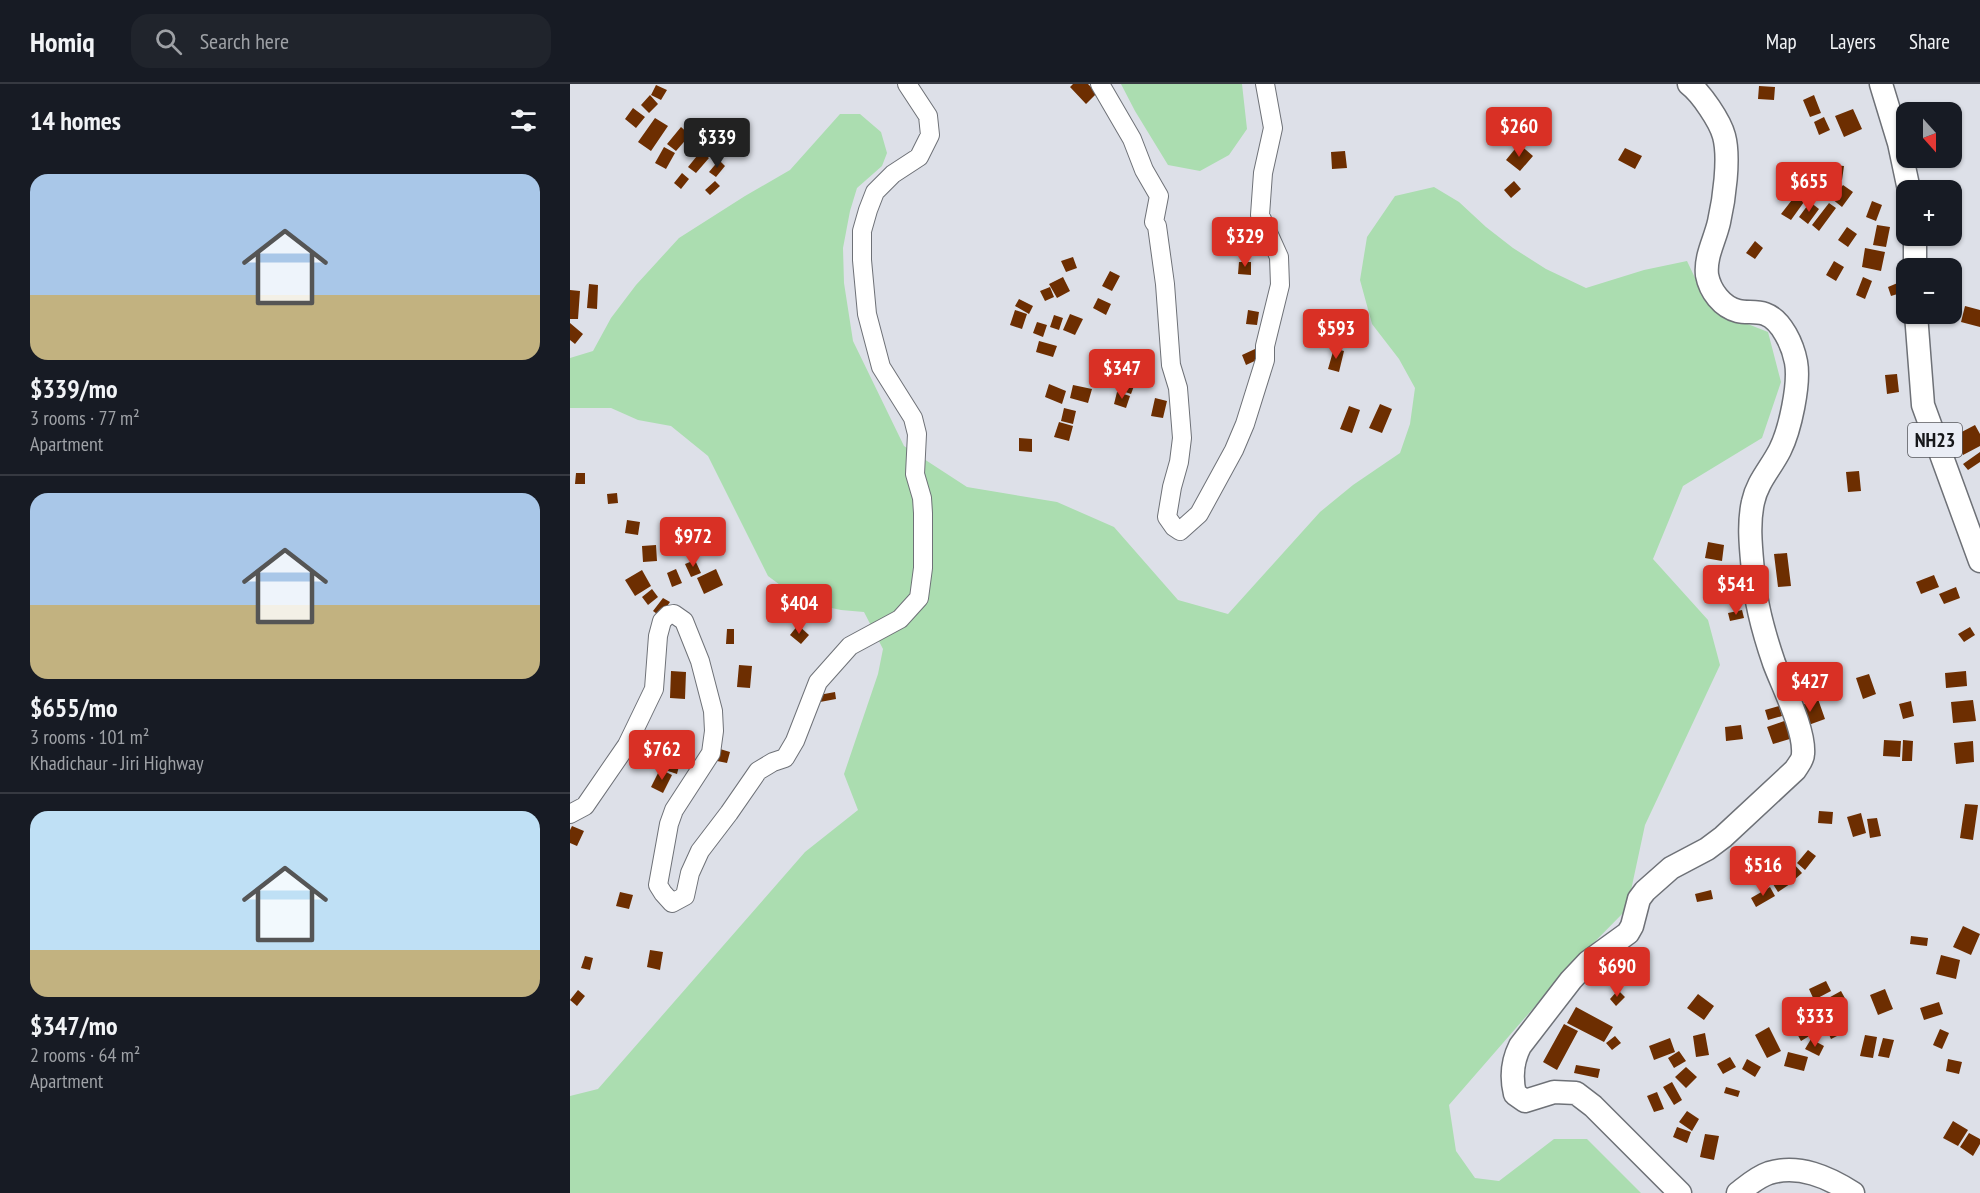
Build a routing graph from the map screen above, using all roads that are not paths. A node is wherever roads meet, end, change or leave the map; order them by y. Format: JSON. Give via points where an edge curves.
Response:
{"nodes":[{"id":1,"x":907,"y":84,"type":"edge"},
{"id":2,"x":1100,"y":84,"type":"edge"},
{"id":3,"x":1265,"y":84,"type":"edge"},
{"id":4,"x":1689,"y":84,"type":"edge"},
{"id":5,"x":1881,"y":84,"type":"edge"},
{"id":6,"x":1907,"y":180,"type":"edge"},
{"id":7,"x":1917,"y":324,"type":"edge"},
{"id":8,"x":1980,"y":561,"type":"edge"},
{"id":9,"x":570,"y":814,"type":"edge"},
{"id":10,"x":1680,"y":1193,"type":"edge"},
{"id":11,"x":1738,"y":1193,"type":"edge"},
{"id":12,"x":1853,"y":1193,"type":"edge"}],
"edges":[{"from":1,"to":9,"type":"street","via":[[928,116],[930,135],[919,157],[875,192],[862,231],[862,260],[867,314],[881,366],[912,418],[917,434],[915,474],[923,513],[919,598],[900,619],[850,646],[818,682],[785,758],[758,771],[700,851],[685,896],[672,903],[658,885],[674,810],[711,753],[714,731],[700,661],[684,621],[674,614],[662,621],[654,689],[627,745],[585,806]]},
{"from":2,"to":3,"type":"street","via":[[1159,196],[1154,222],[1182,438],[1167,517],[1180,531],[1199,514],[1245,424],[1265,360],[1280,285],[1279,257],[1260,215],[1263,173],[1273,128]]},
{"from":4,"to":10,"type":"main road","via":[[1711,111],[1724,136],[1725,188],[1719,224],[1709,249],[1707,274],[1711,287],[1721,303],[1737,311],[1766,314],[1777,322],[1796,359],[1797,385],[1785,437],[1757,488],[1751,530],[1759,610],[1802,742],[1803,756],[1795,770],[1723,837],[1671,868],[1645,891],[1628,933],[1588,962],[1520,1046],[1512,1080],[1515,1094],[1525,1101],[1554,1092],[1576,1093]]},
{"from":5,"to":6,"type":"main road"},
{"from":7,"to":8,"type":"main road","number":"NH23","via":[[1923,405]]},
{"from":11,"to":12,"type":"main road","via":[[1769,1173],[1790,1170],[1812,1173]]}]}
